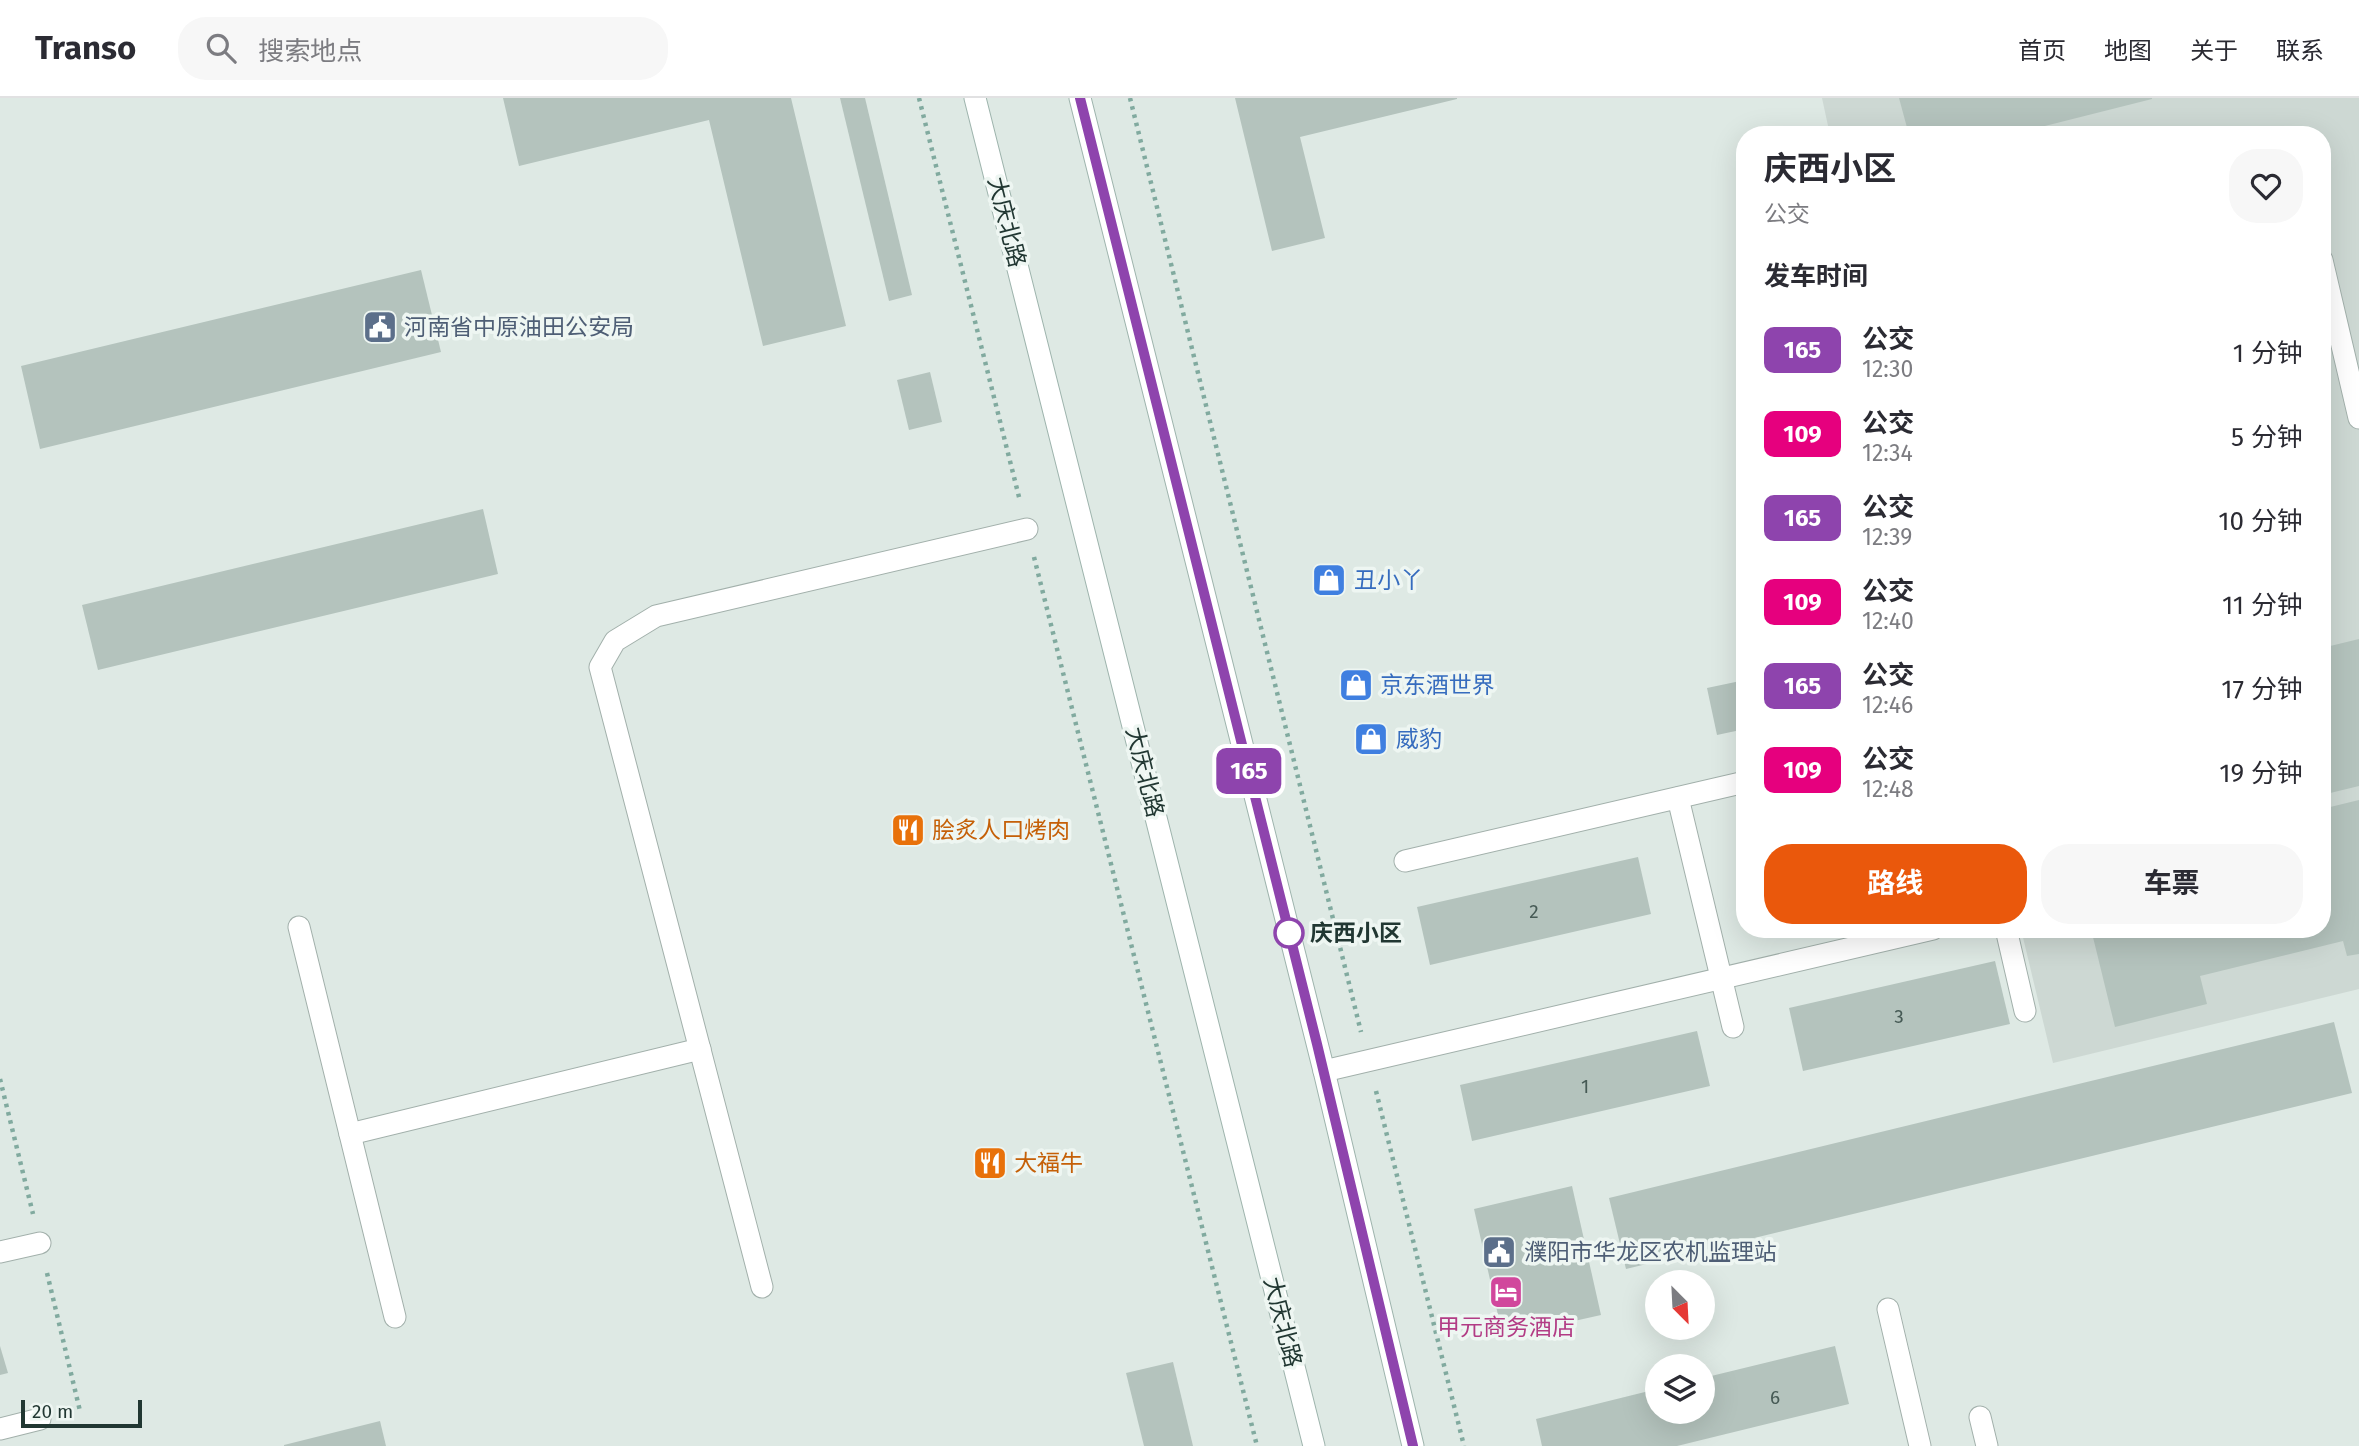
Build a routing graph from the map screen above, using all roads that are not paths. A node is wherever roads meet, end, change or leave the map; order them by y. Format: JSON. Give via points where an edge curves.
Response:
{"nodes":[{"id":1,"x":975,"y":98,"type":"edge"},
{"id":2,"x":1080,"y":98,"type":"edge"},
{"id":3,"x":2331,"y":298,"type":"edge"},
{"id":4,"x":2359,"y":418,"type":"edge"},
{"id":5,"x":1027,"y":529,"type":"road end"},
{"id":6,"x":1736,"y":784,"type":"edge"},
{"id":7,"x":1678,"y":798,"type":"junction"},
{"id":8,"x":1405,"y":861,"type":"dead end"},
{"id":9,"x":299,"y":927,"type":"dead end"},
{"id":10,"x":1895,"y":938,"type":"edge"},
{"id":11,"x":2008,"y":938,"type":"edge"},
{"id":12,"x":1721,"y":979,"type":"junction"},
{"id":13,"x":2025,"y":1011,"type":"dead end"},
{"id":14,"x":1733,"y":1027,"type":"dead end"},
{"id":15,"x":700,"y":1049,"type":"junction"},
{"id":16,"x":1324,"y":1071,"type":"junction"},
{"id":17,"x":350,"y":1134,"type":"junction"},
{"id":18,"x":40,"y":1243,"type":"dead end"},
{"id":19,"x":0,"y":1252,"type":"edge"},
{"id":20,"x":762,"y":1287,"type":"dead end"},
{"id":21,"x":1888,"y":1308,"type":"dead end"},
{"id":22,"x":395,"y":1317,"type":"dead end"},
{"id":23,"x":1980,"y":1417,"type":"dead end"},
{"id":24,"x":40,"y":1419,"type":"dead end"},
{"id":25,"x":0,"y":1429,"type":"edge"},
{"id":26,"x":1314,"y":1446,"type":"edge"},
{"id":27,"x":1413,"y":1446,"type":"edge"},
{"id":28,"x":1920,"y":1446,"type":"edge"},
{"id":29,"x":1987,"y":1446,"type":"edge"}],
"edges":[{"from":1,"to":26,"type":"street","name":"大庆北路"},
{"from":2,"to":16,"type":"street"},
{"from":3,"to":4,"type":"street"},
{"from":5,"to":15,"type":"street","via":[[656,616],[615,641],[600,667]]},
{"from":6,"to":7,"type":"street"},
{"from":7,"to":8,"type":"street"},
{"from":7,"to":12,"type":"street"},
{"from":9,"to":17,"type":"street"},
{"from":10,"to":12,"type":"street"},
{"from":11,"to":13,"type":"street"},
{"from":12,"to":14,"type":"street"},
{"from":12,"to":16,"type":"street"},
{"from":15,"to":17,"type":"street"},
{"from":15,"to":20,"type":"street"},
{"from":16,"to":27,"type":"street"},
{"from":17,"to":22,"type":"street"},
{"from":18,"to":19,"type":"street"},
{"from":21,"to":28,"type":"street"},
{"from":23,"to":29,"type":"street"},
{"from":24,"to":25,"type":"street"}]}
